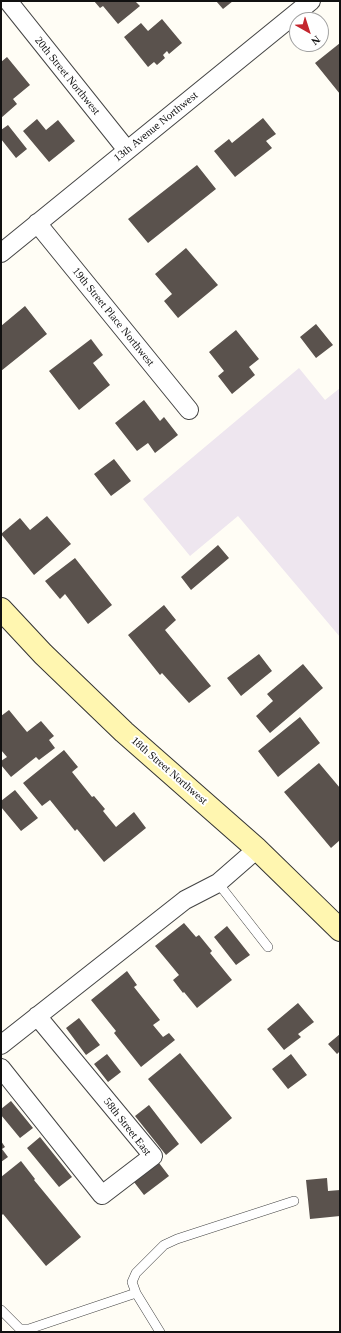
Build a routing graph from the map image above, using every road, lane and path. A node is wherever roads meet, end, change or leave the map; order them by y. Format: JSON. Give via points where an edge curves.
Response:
{"nodes":[{"id":1,"x":8,"y":1,"type":"edge"},
{"id":2,"x":311,"y":1,"type":"edge"},
{"id":3,"x":127,"y":150,"type":"junction"},
{"id":4,"x":37,"y":223,"type":"junction"},
{"id":5,"x":1,"y":253,"type":"edge"},
{"id":6,"x":189,"y":410,"type":"dead end"},
{"id":7,"x":1,"y":609,"type":"edge"},
{"id":8,"x":257,"y":849,"type":"junction"},
{"id":9,"x":218,"y":883,"type":"junction"},
{"id":10,"x":340,"y":930,"type":"edge"},
{"id":11,"x":268,"y":947,"type":"dead end"},
{"id":12,"x":38,"y":1016,"type":"junction"},
{"id":13,"x":1,"y":1045,"type":"edge"},
{"id":14,"x":1,"y":1068,"type":"edge"},
{"id":15,"x":294,"y":1201,"type":"dead end"},
{"id":16,"x":136,"y":1293,"type":"junction"},
{"id":17,"x":1,"y":1310,"type":"edge"},
{"id":18,"x":160,"y":1332,"type":"edge"}],
"edges":[{"from":1,"to":3,"type":"street","name":"20th Street Northwest"},
{"from":2,"to":3,"type":"street","name":"13th Avenue Northwest"},
{"from":3,"to":4,"type":"street","name":"13th Avenue Northwest"},
{"from":4,"to":5,"type":"street","name":"13th Avenue Northwest"},
{"from":4,"to":6,"type":"street","name":"19th Street Place Northwest"},
{"from":7,"to":8,"type":"street","name":"18th Street Northwest","via":[[43,654],[124,732]]},
{"from":8,"to":9,"type":"street"},
{"from":8,"to":10,"type":"street","name":"18th Street Northwest"},
{"from":9,"to":11,"type":"lane"},
{"from":9,"to":12,"type":"street","via":[[185,900]]},
{"from":12,"to":13,"type":"street"},
{"from":12,"to":14,"type":"street","name":"58th Street East","via":[[153,1156],[102,1195]]},
{"from":15,"to":16,"type":"lane","via":[[164,1245],[136,1273],[132,1282]]},
{"from":16,"to":17,"type":"lane","via":[[29,1329],[20,1329]]},
{"from":16,"to":18,"type":"lane"}]}
